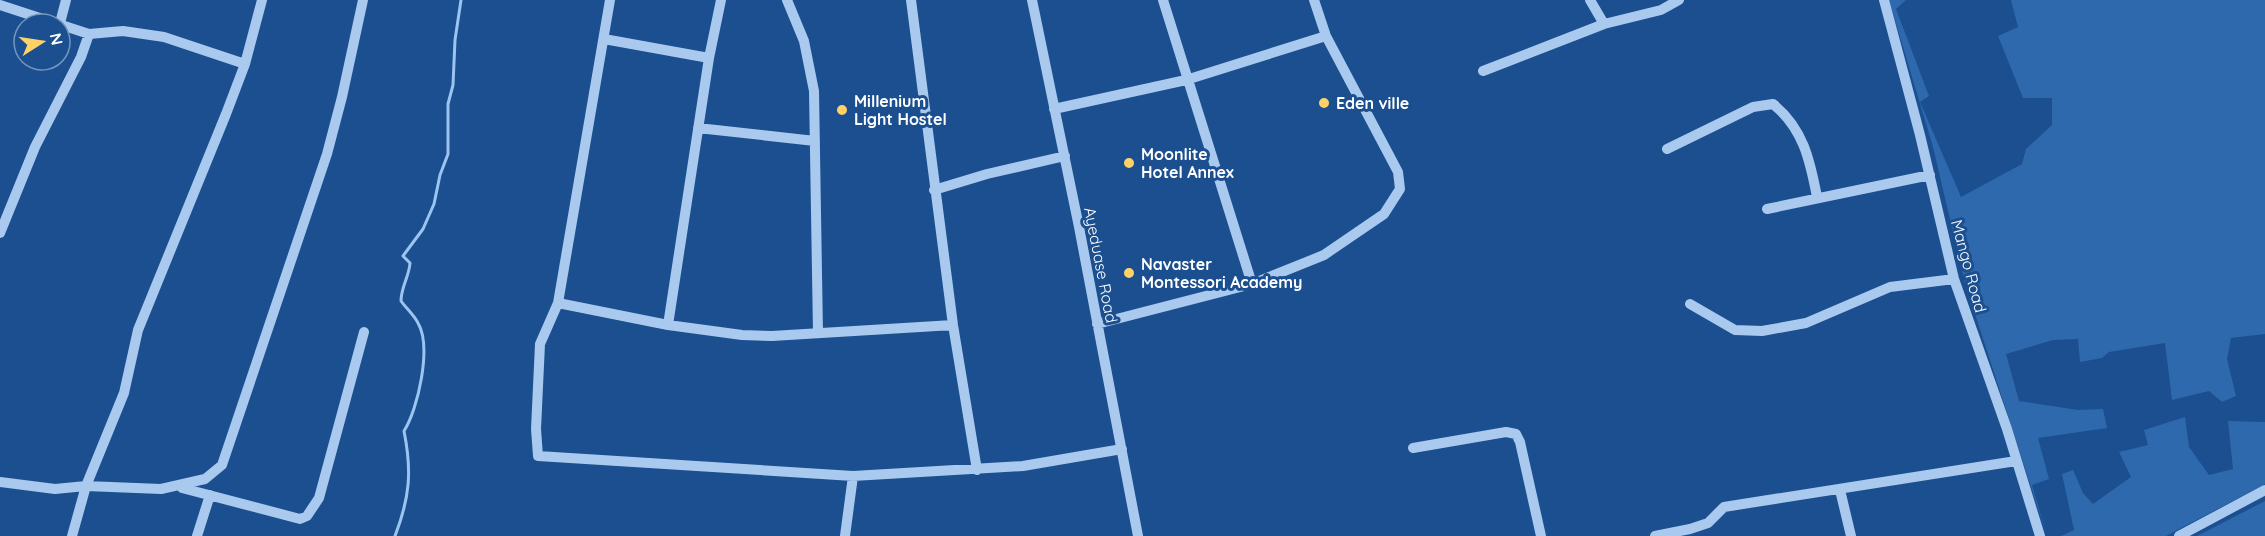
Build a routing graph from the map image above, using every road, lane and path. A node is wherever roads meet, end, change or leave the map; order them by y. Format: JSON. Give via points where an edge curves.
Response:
{"nodes":[{"id":1,"x":262,"y":0,"type":"edge"},
{"id":2,"x":363,"y":0,"type":"edge"},
{"id":3,"x":610,"y":0,"type":"edge"},
{"id":4,"x":721,"y":0,"type":"edge"},
{"id":5,"x":787,"y":0,"type":"edge"},
{"id":6,"x":911,"y":0,"type":"edge"},
{"id":7,"x":1032,"y":0,"type":"edge"},
{"id":8,"x":1163,"y":0,"type":"edge"},
{"id":9,"x":1314,"y":0,"type":"edge"},
{"id":10,"x":1590,"y":0,"type":"edge"},
{"id":11,"x":1678,"y":0,"type":"edge"},
{"id":12,"x":1884,"y":0,"type":"edge"},
{"id":13,"x":0,"y":5,"type":"edge"},
{"id":14,"x":23,"y":12,"type":"edge"},
{"id":15,"x":1604,"y":24,"type":"junction"},
{"id":16,"x":72,"y":28,"type":"edge"},
{"id":17,"x":89,"y":34,"type":"junction"},
{"id":18,"x":1326,"y":36,"type":"junction"},
{"id":19,"x":604,"y":39,"type":"junction"},
{"id":20,"x":709,"y":58,"type":"junction"},
{"id":21,"x":245,"y":64,"type":"junction"},
{"id":22,"x":1483,"y":71,"type":"dead end"},
{"id":23,"x":1186,"y":80,"type":"junction"},
{"id":24,"x":1054,"y":109,"type":"junction"},
{"id":25,"x":698,"y":128,"type":"junction"},
{"id":26,"x":815,"y":141,"type":"junction"},
{"id":27,"x":1667,"y":148,"type":"dead end"},
{"id":28,"x":1065,"y":156,"type":"junction"},
{"id":29,"x":1930,"y":175,"type":"junction"},
{"id":30,"x":934,"y":190,"type":"junction"},
{"id":31,"x":1817,"y":197,"type":"junction"},
{"id":32,"x":1767,"y":209,"type":"dead end"},
{"id":33,"x":0,"y":233,"type":"edge"},
{"id":34,"x":1954,"y":279,"type":"junction"},
{"id":35,"x":1252,"y":284,"type":"junction"},
{"id":36,"x":558,"y":303,"type":"junction"},
{"id":37,"x":1690,"y":304,"type":"dead end"},
{"id":38,"x":1097,"y":324,"type":"junction"},
{"id":39,"x":668,"y":325,"type":"junction"},
{"id":40,"x":953,"y":325,"type":"junction"},
{"id":41,"x":364,"y":332,"type":"dead end"},
{"id":42,"x":818,"y":333,"type":"junction"},
{"id":43,"x":1413,"y":448,"type":"dead end"},
{"id":44,"x":1122,"y":449,"type":"junction"},
{"id":45,"x":2016,"y":461,"type":"junction"},
{"id":46,"x":977,"y":470,"type":"junction"},
{"id":47,"x":853,"y":476,"type":"junction"},
{"id":48,"x":0,"y":482,"type":"edge"},
{"id":49,"x":86,"y":486,"type":"junction"},
{"id":50,"x":179,"y":487,"type":"junction"},
{"id":51,"x":1840,"y":490,"type":"junction"},
{"id":52,"x":2265,"y":490,"type":"edge"},
{"id":53,"x":210,"y":495,"type":"junction"},
{"id":54,"x":72,"y":536,"type":"edge"},
{"id":55,"x":197,"y":536,"type":"edge"},
{"id":56,"x":845,"y":536,"type":"edge"},
{"id":57,"x":1138,"y":536,"type":"edge"},
{"id":58,"x":1541,"y":536,"type":"edge"},
{"id":59,"x":1655,"y":536,"type":"edge"},
{"id":60,"x":1851,"y":536,"type":"edge"},
{"id":61,"x":2040,"y":536,"type":"edge"},
{"id":62,"x":2179,"y":536,"type":"edge"}],
"edges":[{"from":1,"to":21,"type":"street"},
{"from":2,"to":50,"type":"street","via":[[327,154],[222,465],[205,479]]},
{"from":3,"to":19,"type":"street"},
{"from":4,"to":20,"type":"street"},
{"from":5,"to":26,"type":"street","via":[[801,31],[813,82]]},
{"from":6,"to":30,"type":"street"},
{"from":7,"to":24,"type":"street","name":"Ayeduase Road"},
{"from":8,"to":23,"type":"street"},
{"from":9,"to":18,"type":"street"},
{"from":10,"to":15,"type":"street"},
{"from":11,"to":15,"type":"street","via":[[1660,10]]},
{"from":12,"to":29,"type":"street","name":"Mango Road"},
{"from":13,"to":14,"type":"street"},
{"from":15,"to":22,"type":"street"},
{"from":16,"to":17,"type":"street"},
{"from":17,"to":21,"type":"street","via":[[123,31],[164,37]]},
{"from":17,"to":33,"type":"street","via":[[40,136]]},
{"from":18,"to":23,"type":"street"},
{"from":18,"to":35,"type":"street","via":[[1398,172],[1400,189],[1384,214],[1324,255]]},
{"from":19,"to":20,"type":"street"},
{"from":19,"to":36,"type":"street"},
{"from":20,"to":25,"type":"street"},
{"from":21,"to":49,"type":"street","via":[[138,330],[124,393]]},
{"from":23,"to":24,"type":"street"},
{"from":23,"to":35,"type":"street"},
{"from":24,"to":28,"type":"street","name":"Ayeduase Road"},
{"from":25,"to":26,"type":"street"},
{"from":25,"to":39,"type":"street"},
{"from":26,"to":42,"type":"street"},
{"from":27,"to":31,"type":"street","via":[[1747,110],[1773,104],[1796,128],[1808,154]]},
{"from":28,"to":30,"type":"street"},
{"from":28,"to":38,"type":"street","name":"Ayeduase Road"},
{"from":29,"to":31,"type":"street"},
{"from":29,"to":34,"type":"street","name":"Mango Road"},
{"from":30,"to":40,"type":"street"},
{"from":31,"to":32,"type":"street"},
{"from":34,"to":37,"type":"street","via":[[1890,287],[1806,323],[1762,331],[1735,330]]},
{"from":34,"to":45,"type":"street","name":"Mango Road"},
{"from":35,"to":38,"type":"street"},
{"from":36,"to":39,"type":"street"},
{"from":36,"to":47,"type":"street","via":[[540,344],[538,456]]},
{"from":38,"to":44,"type":"street","name":"Ayeduase Road"},
{"from":39,"to":42,"type":"street","via":[[742,335]]},
{"from":40,"to":42,"type":"street"},
{"from":40,"to":46,"type":"street"},
{"from":41,"to":53,"type":"street","via":[[319,498],[307,516],[300,519]]},
{"from":43,"to":58,"type":"street","via":[[1506,432],[1516,434]]},
{"from":44,"to":46,"type":"street","via":[[1048,463]]},
{"from":44,"to":57,"type":"street","name":"Ayeduase Road"},
{"from":45,"to":51,"type":"street"},
{"from":45,"to":61,"type":"street","name":"Mango Road"},
{"from":46,"to":47,"type":"street"},
{"from":47,"to":56,"type":"street"},
{"from":48,"to":49,"type":"street","via":[[55,489]]},
{"from":49,"to":50,"type":"street"},
{"from":49,"to":54,"type":"street"},
{"from":50,"to":53,"type":"street"},
{"from":51,"to":59,"type":"street","via":[[1724,507],[1708,523]]},
{"from":51,"to":60,"type":"street"},
{"from":52,"to":62,"type":"street"},
{"from":53,"to":55,"type":"street"}]}
